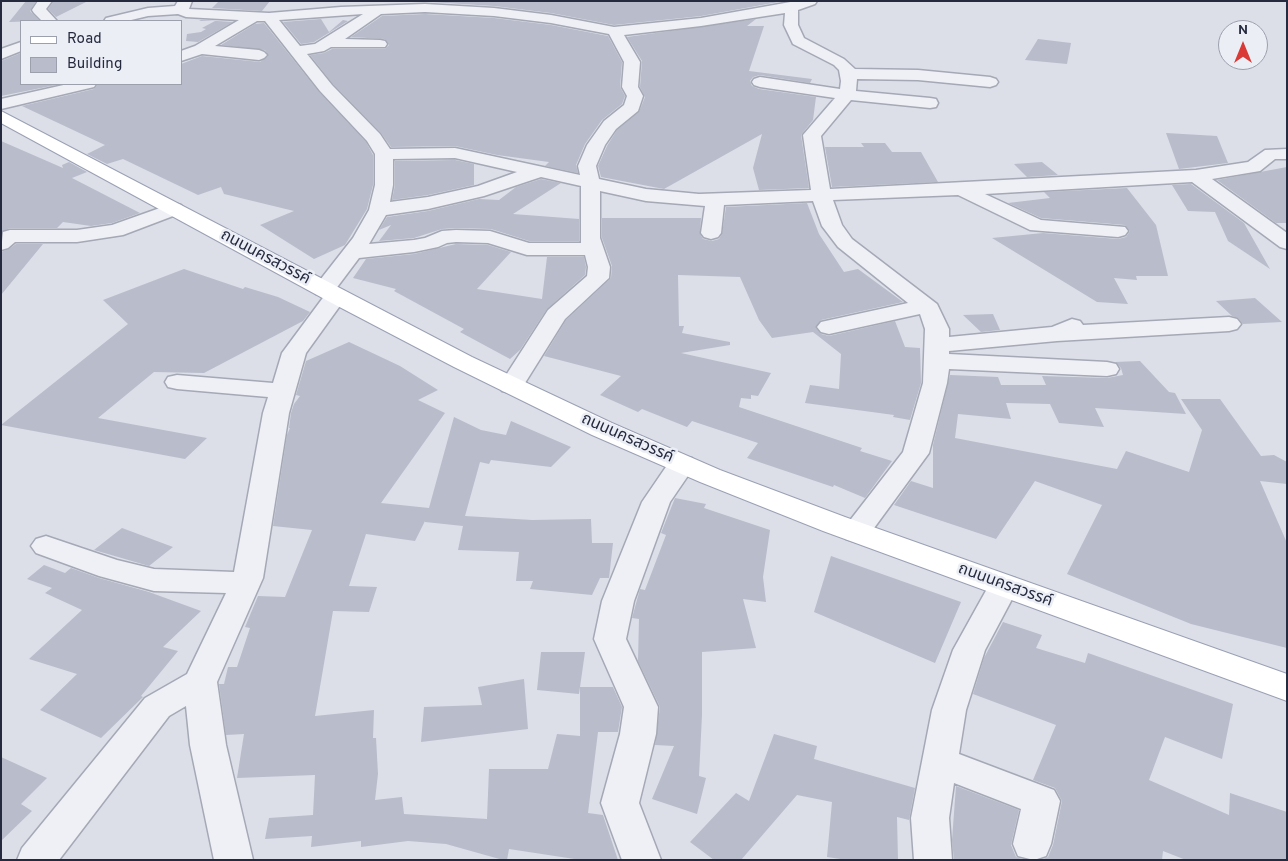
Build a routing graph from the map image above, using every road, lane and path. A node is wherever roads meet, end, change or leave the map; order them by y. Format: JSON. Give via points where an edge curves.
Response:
{"nodes":[{"id":1,"x":45,"y":1,"type":"edge"},
{"id":2,"x":810,"y":1,"type":"edge"},
{"id":3,"x":182,"y":6,"type":"edge"},
{"id":4,"x":383,"y":7,"type":"edge"},
{"id":5,"x":790,"y":8,"type":"junction"},
{"id":6,"x":260,"y":18,"type":"junction"},
{"id":7,"x":49,"y":20,"type":"edge"},
{"id":8,"x":115,"y":20,"type":"edge"},
{"id":9,"x":614,"y":31,"type":"junction"},
{"id":10,"x":328,"y":44,"type":"junction"},
{"id":11,"x":380,"y":44,"type":"dead end"},
{"id":12,"x":20,"y":46,"type":"edge"},
{"id":13,"x":200,"y":49,"type":"junction"},
{"id":14,"x":296,"y":52,"type":"junction"},
{"id":15,"x":1,"y":54,"type":"edge"},
{"id":16,"x":259,"y":54,"type":"dead end"},
{"id":17,"x":182,"y":57,"type":"edge"},
{"id":18,"x":760,"y":82,"type":"dead end"},
{"id":19,"x":990,"y":82,"type":"dead end"},
{"id":20,"x":84,"y":85,"type":"edge"},
{"id":21,"x":848,"y":85,"type":"junction"},
{"id":22,"x":930,"y":103,"type":"dead end"},
{"id":23,"x":1,"y":104,"type":"edge"},
{"id":24,"x":1,"y":116,"type":"edge"},
{"id":25,"x":384,"y":154,"type":"junction"},
{"id":26,"x":1287,"y":154,"type":"edge"},
{"id":27,"x":540,"y":172,"type":"junction"},
{"id":28,"x":1196,"y":176,"type":"junction"},
{"id":29,"x":591,"y":183,"type":"junction"},
{"id":30,"x":962,"y":189,"type":"junction"},
{"id":31,"x":822,"y":195,"type":"junction"},
{"id":32,"x":715,"y":200,"type":"junction"},
{"id":33,"x":174,"y":209,"type":"junction"},
{"id":34,"x":379,"y":210,"type":"junction"},
{"id":35,"x":1118,"y":230,"type":"dead end"},
{"id":36,"x":711,"y":233,"type":"dead end"},
{"id":37,"x":1,"y":244,"type":"edge"},
{"id":38,"x":1287,"y":244,"type":"edge"},
{"id":39,"x":593,"y":249,"type":"junction"},
{"id":40,"x":352,"y":252,"type":"junction"},
{"id":41,"x":330,"y":293,"type":"junction"},
{"id":42,"x":926,"y":306,"type":"junction"},
{"id":43,"x":1093,"y":315,"type":"dead end"},
{"id":44,"x":1229,"y":324,"type":"dead end"},
{"id":45,"x":829,"y":327,"type":"dead end"},
{"id":46,"x":1057,"y":334,"type":"junction"},
{"id":47,"x":937,"y":353,"type":"junction"},
{"id":48,"x":1107,"y":369,"type":"dead end"},
{"id":49,"x":177,"y":382,"type":"dead end"},
{"id":50,"x":511,"y":386,"type":"junction"},
{"id":51,"x":282,"y":391,"type":"junction"},
{"id":52,"x":682,"y":464,"type":"junction"},
{"id":53,"x":856,"y":532,"type":"junction"},
{"id":54,"x":46,"y":546,"type":"dead end"},
{"id":55,"x":246,"y":583,"type":"junction"},
{"id":56,"x":1004,"y":586,"type":"junction"},
{"id":57,"x":200,"y":682,"type":"junction"},
{"id":58,"x":1287,"y":688,"type":"edge"},
{"id":59,"x":940,"y":762,"type":"junction"},
{"id":60,"x":1032,"y":844,"type":"dead end"},
{"id":61,"x":36,"y":860,"type":"edge"},
{"id":62,"x":234,"y":860,"type":"edge"},
{"id":63,"x":642,"y":860,"type":"edge"},
{"id":64,"x":933,"y":860,"type":"edge"}],
"edges":[{"from":1,"to":7,"type":"street","via":[[39,10]]},
{"from":2,"to":5,"type":"street"},
{"from":3,"to":6,"type":"street","via":[[186,13]]},
{"from":3,"to":8,"type":"street"},
{"from":4,"to":6,"type":"street"},
{"from":4,"to":9,"type":"street","via":[[494,12]]},
{"from":4,"to":10,"type":"street"},
{"from":5,"to":9,"type":"street"},
{"from":5,"to":21,"type":"street","via":[[791,25],[798,41],[847,69]]},
{"from":6,"to":13,"type":"street"},
{"from":6,"to":14,"type":"street"},
{"from":9,"to":29,"type":"street","via":[[632,62],[630,87],[635,96],[632,107],[610,124],[589,159],[587,166]]},
{"from":10,"to":11,"type":"street"},
{"from":10,"to":14,"type":"street"},
{"from":12,"to":15,"type":"street"},
{"from":13,"to":16,"type":"street"},
{"from":13,"to":17,"type":"street"},
{"from":14,"to":25,"type":"street","via":[[374,138]]},
{"from":18,"to":21,"type":"street"},
{"from":19,"to":21,"type":"street","via":[[918,75]]},
{"from":20,"to":23,"type":"street"},
{"from":21,"to":22,"type":"street"},
{"from":21,"to":31,"type":"street","via":[[812,135]]},
{"from":24,"to":33,"type":"main road","name":"ถนนนครสวรรค์"},
{"from":25,"to":27,"type":"street","via":[[455,154]]},
{"from":25,"to":34,"type":"street","via":[[384,185]]},
{"from":26,"to":28,"type":"street","via":[[1271,154],[1253,167]]},
{"from":27,"to":29,"type":"street"},
{"from":27,"to":34,"type":"street","via":[[484,190]]},
{"from":28,"to":30,"type":"street"},
{"from":28,"to":38,"type":"street"},
{"from":29,"to":32,"type":"street","via":[[646,195]]},
{"from":29,"to":39,"type":"street","via":[[590,238]]},
{"from":30,"to":31,"type":"street"},
{"from":30,"to":35,"type":"street","via":[[1038,226]]},
{"from":31,"to":32,"type":"street"},
{"from":31,"to":42,"type":"street","via":[[832,226],[846,243]]},
{"from":32,"to":36,"type":"street"},
{"from":33,"to":37,"type":"street","via":[[116,231],[77,236],[10,236]]},
{"from":33,"to":41,"type":"main road","name":"ถนนนครสวรรค์"},
{"from":34,"to":40,"type":"street"},
{"from":39,"to":40,"type":"street","via":[[527,249],[490,238],[456,236],[414,246]]},
{"from":39,"to":50,"type":"street","via":[[599,267],[598,278],[556,315]]},
{"from":40,"to":41,"type":"street"},
{"from":41,"to":50,"type":"main road","name":"ถนนนครสวรรค์"},
{"from":41,"to":51,"type":"street","via":[[294,353]]},
{"from":42,"to":45,"type":"street"},
{"from":42,"to":47,"type":"street","via":[[937,329]]},
{"from":43,"to":46,"type":"street"},
{"from":44,"to":46,"type":"street"},
{"from":46,"to":47,"type":"street"},
{"from":47,"to":48,"type":"street"},
{"from":47,"to":53,"type":"street","via":[[935,383],[916,453]]},
{"from":49,"to":51,"type":"street"},
{"from":50,"to":52,"type":"main road","name":"ถนนนครสวรรค์"},
{"from":51,"to":55,"type":"street"},
{"from":52,"to":53,"type":"main road","name":"ถนนนครสวรรค์"},
{"from":52,"to":63,"type":"street","via":[[656,502],[618,601],[610,639],[641,707],[638,734],[620,803]]},
{"from":53,"to":56,"type":"main road","name":"ถนนนครสวรรค์"},
{"from":54,"to":55,"type":"street","via":[[154,580]]},
{"from":55,"to":57,"type":"street"},
{"from":56,"to":58,"type":"main road","name":"ถนนนครสวรรค์"},
{"from":56,"to":59,"type":"street","via":[[969,650],[949,710]]},
{"from":57,"to":61,"type":"street","via":[[157,707]]},
{"from":57,"to":62,"type":"street","via":[[208,745]]},
{"from":59,"to":60,"type":"street","via":[[1041,801]]},
{"from":59,"to":64,"type":"street","via":[[930,818]]}]}
